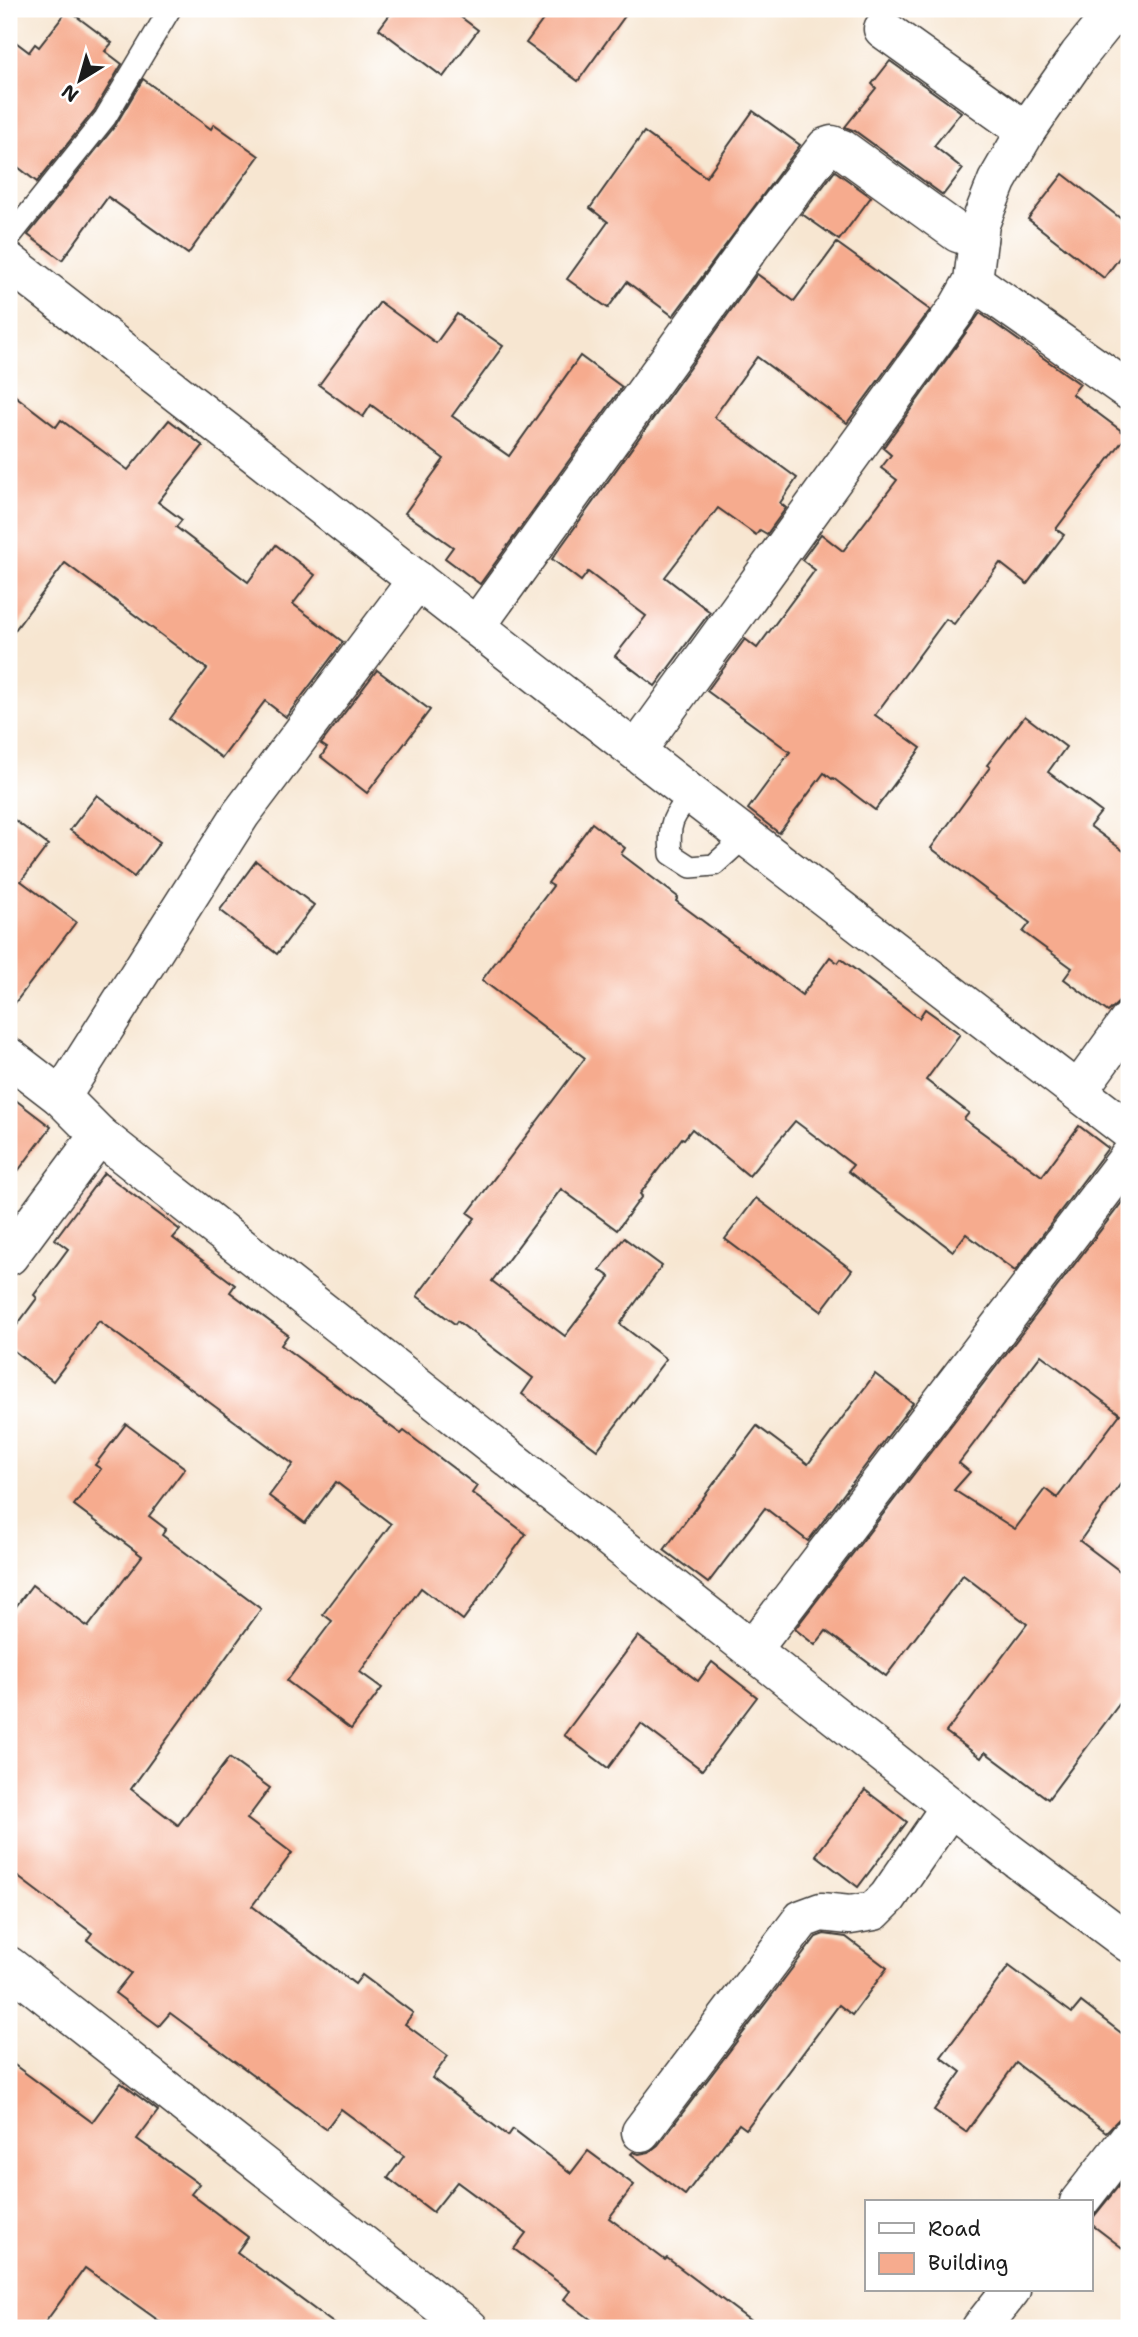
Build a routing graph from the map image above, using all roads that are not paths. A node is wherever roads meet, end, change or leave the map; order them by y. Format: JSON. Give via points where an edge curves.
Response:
{"nodes":[{"id":1,"x":170,"y":9,"type":"edge"},
{"id":2,"x":1116,"y":9,"type":"edge"},
{"id":3,"x":883,"y":29,"type":"dead end"},
{"id":4,"x":1026,"y":131,"type":"junction"},
{"id":5,"x":9,"y":238,"type":"edge"},
{"id":6,"x":978,"y":240,"type":"junction"},
{"id":7,"x":9,"y":262,"type":"edge"},
{"id":8,"x":973,"y":281,"type":"junction"},
{"id":9,"x":1129,"y":391,"type":"edge"},
{"id":10,"x":417,"y":580,"type":"junction"},
{"id":11,"x":477,"y":625,"type":"junction"},
{"id":12,"x":637,"y":750,"type":"junction"},
{"id":13,"x":692,"y":794,"type":"junction"},
{"id":14,"x":746,"y":836,"type":"junction"},
{"id":15,"x":1129,"y":1021,"type":"edge"},
{"id":16,"x":9,"y":1057,"type":"edge"},
{"id":17,"x":1078,"y":1091,"type":"junction"},
{"id":18,"x":61,"y":1097,"type":"junction"},
{"id":19,"x":1129,"y":1131,"type":"edge"},
{"id":20,"x":99,"y":1135,"type":"junction"},
{"id":21,"x":1129,"y":1157,"type":"edge"},
{"id":22,"x":9,"y":1256,"type":"edge"},
{"id":23,"x":752,"y":1650,"type":"junction"},
{"id":24,"x":950,"y":1807,"type":"junction"},
{"id":25,"x":1129,"y":1943,"type":"edge"},
{"id":26,"x":9,"y":1966,"type":"edge"},
{"id":27,"x":641,"y":2133,"type":"dead end"},
{"id":28,"x":1129,"y":2138,"type":"edge"},
{"id":29,"x":1081,"y":2200,"type":"edge"},
{"id":30,"x":1009,"y":2292,"type":"edge"},
{"id":31,"x":469,"y":2328,"type":"edge"},
{"id":32,"x":981,"y":2328,"type":"edge"}],
"edges":[{"from":1,"to":5,"type":"lane","via":[[105,118]]},
{"from":2,"to":4,"type":"street"},
{"from":3,"to":4,"type":"street"},
{"from":4,"to":6,"type":"street","via":[[997,181]]},
{"from":6,"to":8,"type":"street"},
{"from":6,"to":11,"type":"street","via":[[958,233],[842,149],[826,147]]},
{"from":7,"to":10,"type":"street"},
{"from":8,"to":9,"type":"street"},
{"from":8,"to":12,"type":"street","via":[[950,320]]},
{"from":10,"to":11,"type":"street"},
{"from":10,"to":18,"type":"street","via":[[241,814]]},
{"from":11,"to":12,"type":"street"},
{"from":12,"to":13,"type":"street"},
{"from":13,"to":14,"type":"street"},
{"from":13,"to":14,"type":"lane","via":[[675,813],[669,835],[671,854],[691,867],[714,865]]},
{"from":14,"to":17,"type":"street"},
{"from":15,"to":17,"type":"street"},
{"from":16,"to":18,"type":"street"},
{"from":17,"to":19,"type":"street"},
{"from":18,"to":20,"type":"street"},
{"from":20,"to":22,"type":"street"},
{"from":20,"to":23,"type":"street"},
{"from":21,"to":23,"type":"street"},
{"from":23,"to":24,"type":"street"},
{"from":24,"to":25,"type":"street"},
{"from":24,"to":27,"type":"street","via":[[874,1912],[821,1912],[802,1919]]},
{"from":26,"to":31,"type":"street"},
{"from":28,"to":29,"type":"street"},
{"from":30,"to":32,"type":"street"}]}
